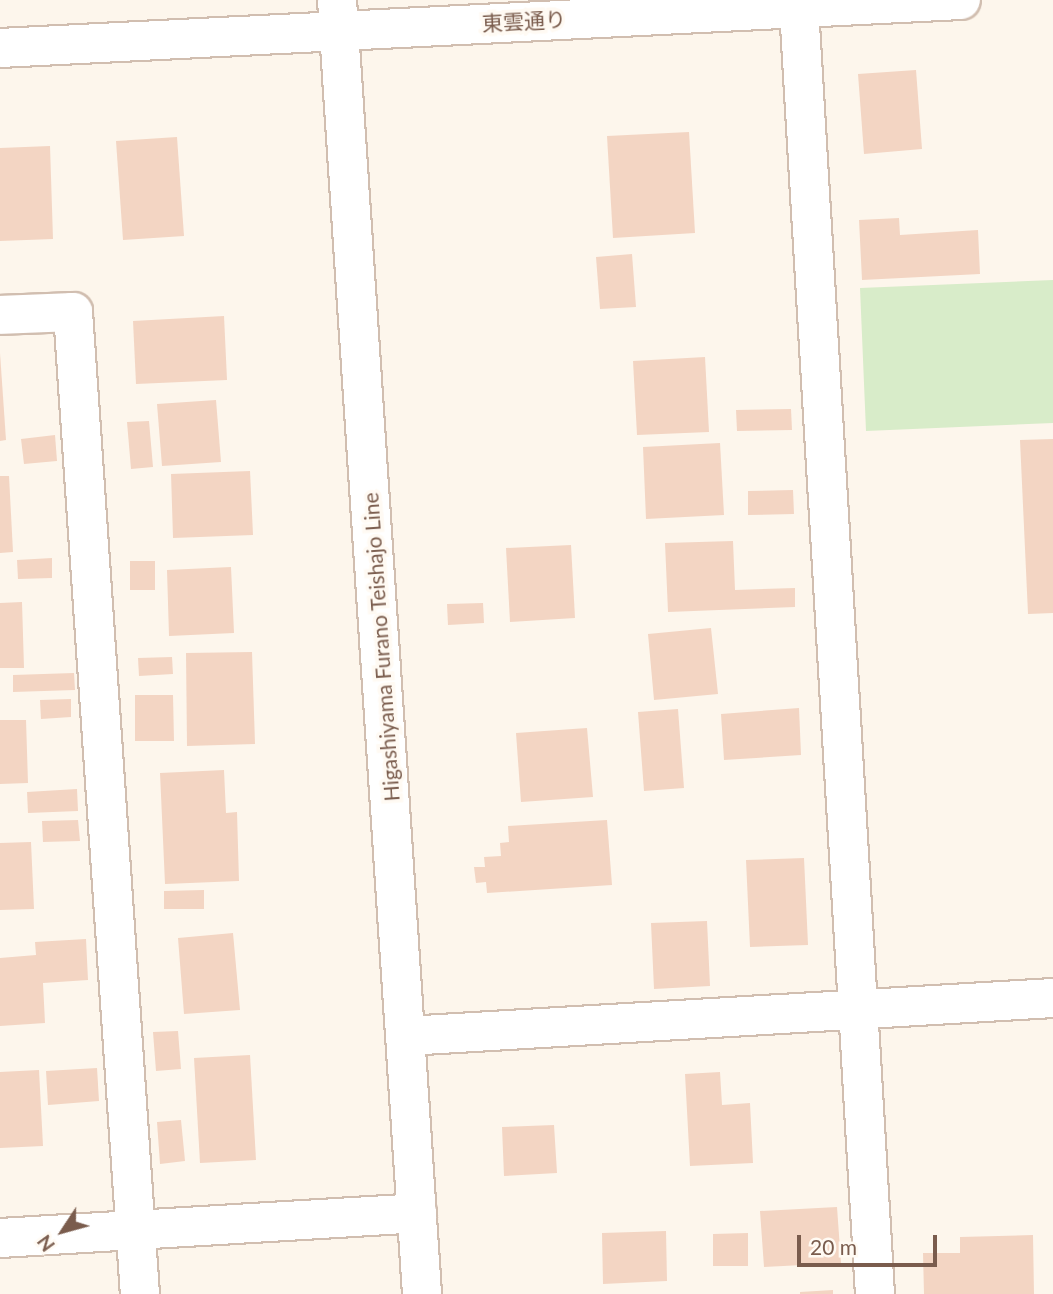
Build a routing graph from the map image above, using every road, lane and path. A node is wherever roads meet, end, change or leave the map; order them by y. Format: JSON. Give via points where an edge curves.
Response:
{"nodes":[{"id":1,"x":961,"y":0,"type":"edge"},
{"id":2,"x":799,"y":8,"type":"junction"},
{"id":3,"x":338,"y":15,"type":"edge"},
{"id":4,"x":0,"y":48,"type":"edge"},
{"id":5,"x":0,"y":315,"type":"edge"},
{"id":6,"x":1053,"y":998,"type":"edge"},
{"id":7,"x":858,"y":1008,"type":"junction"},
{"id":8,"x":406,"y":1036,"type":"junction"},
{"id":9,"x":417,"y":1213,"type":"junction"},
{"id":10,"x":137,"y":1231,"type":"junction"},
{"id":11,"x":0,"y":1238,"type":"edge"},
{"id":12,"x":140,"y":1294,"type":"edge"},
{"id":13,"x":422,"y":1294,"type":"edge"},
{"id":14,"x":875,"y":1294,"type":"edge"}],
"edges":[{"from":1,"to":2,"type":"street","name":"東雲通り"},
{"from":2,"to":3,"type":"street","name":"東雲通り"},
{"from":2,"to":7,"type":"street"},
{"from":3,"to":4,"type":"street","name":"東雲通り"},
{"from":3,"to":8,"type":"street","name":"Higashiyama Furano Teishajo Line"},
{"from":5,"to":10,"type":"street","via":[[73,313]]},
{"from":6,"to":7,"type":"street"},
{"from":7,"to":8,"type":"street"},
{"from":7,"to":14,"type":"street"},
{"from":8,"to":9,"type":"street","name":"Higashiyama Furano Teishajo Line"},
{"from":9,"to":10,"type":"street"},
{"from":9,"to":13,"type":"street","name":"Higashiyama Furano Teishajo Line"},
{"from":10,"to":11,"type":"street"},
{"from":10,"to":12,"type":"street"}]}
